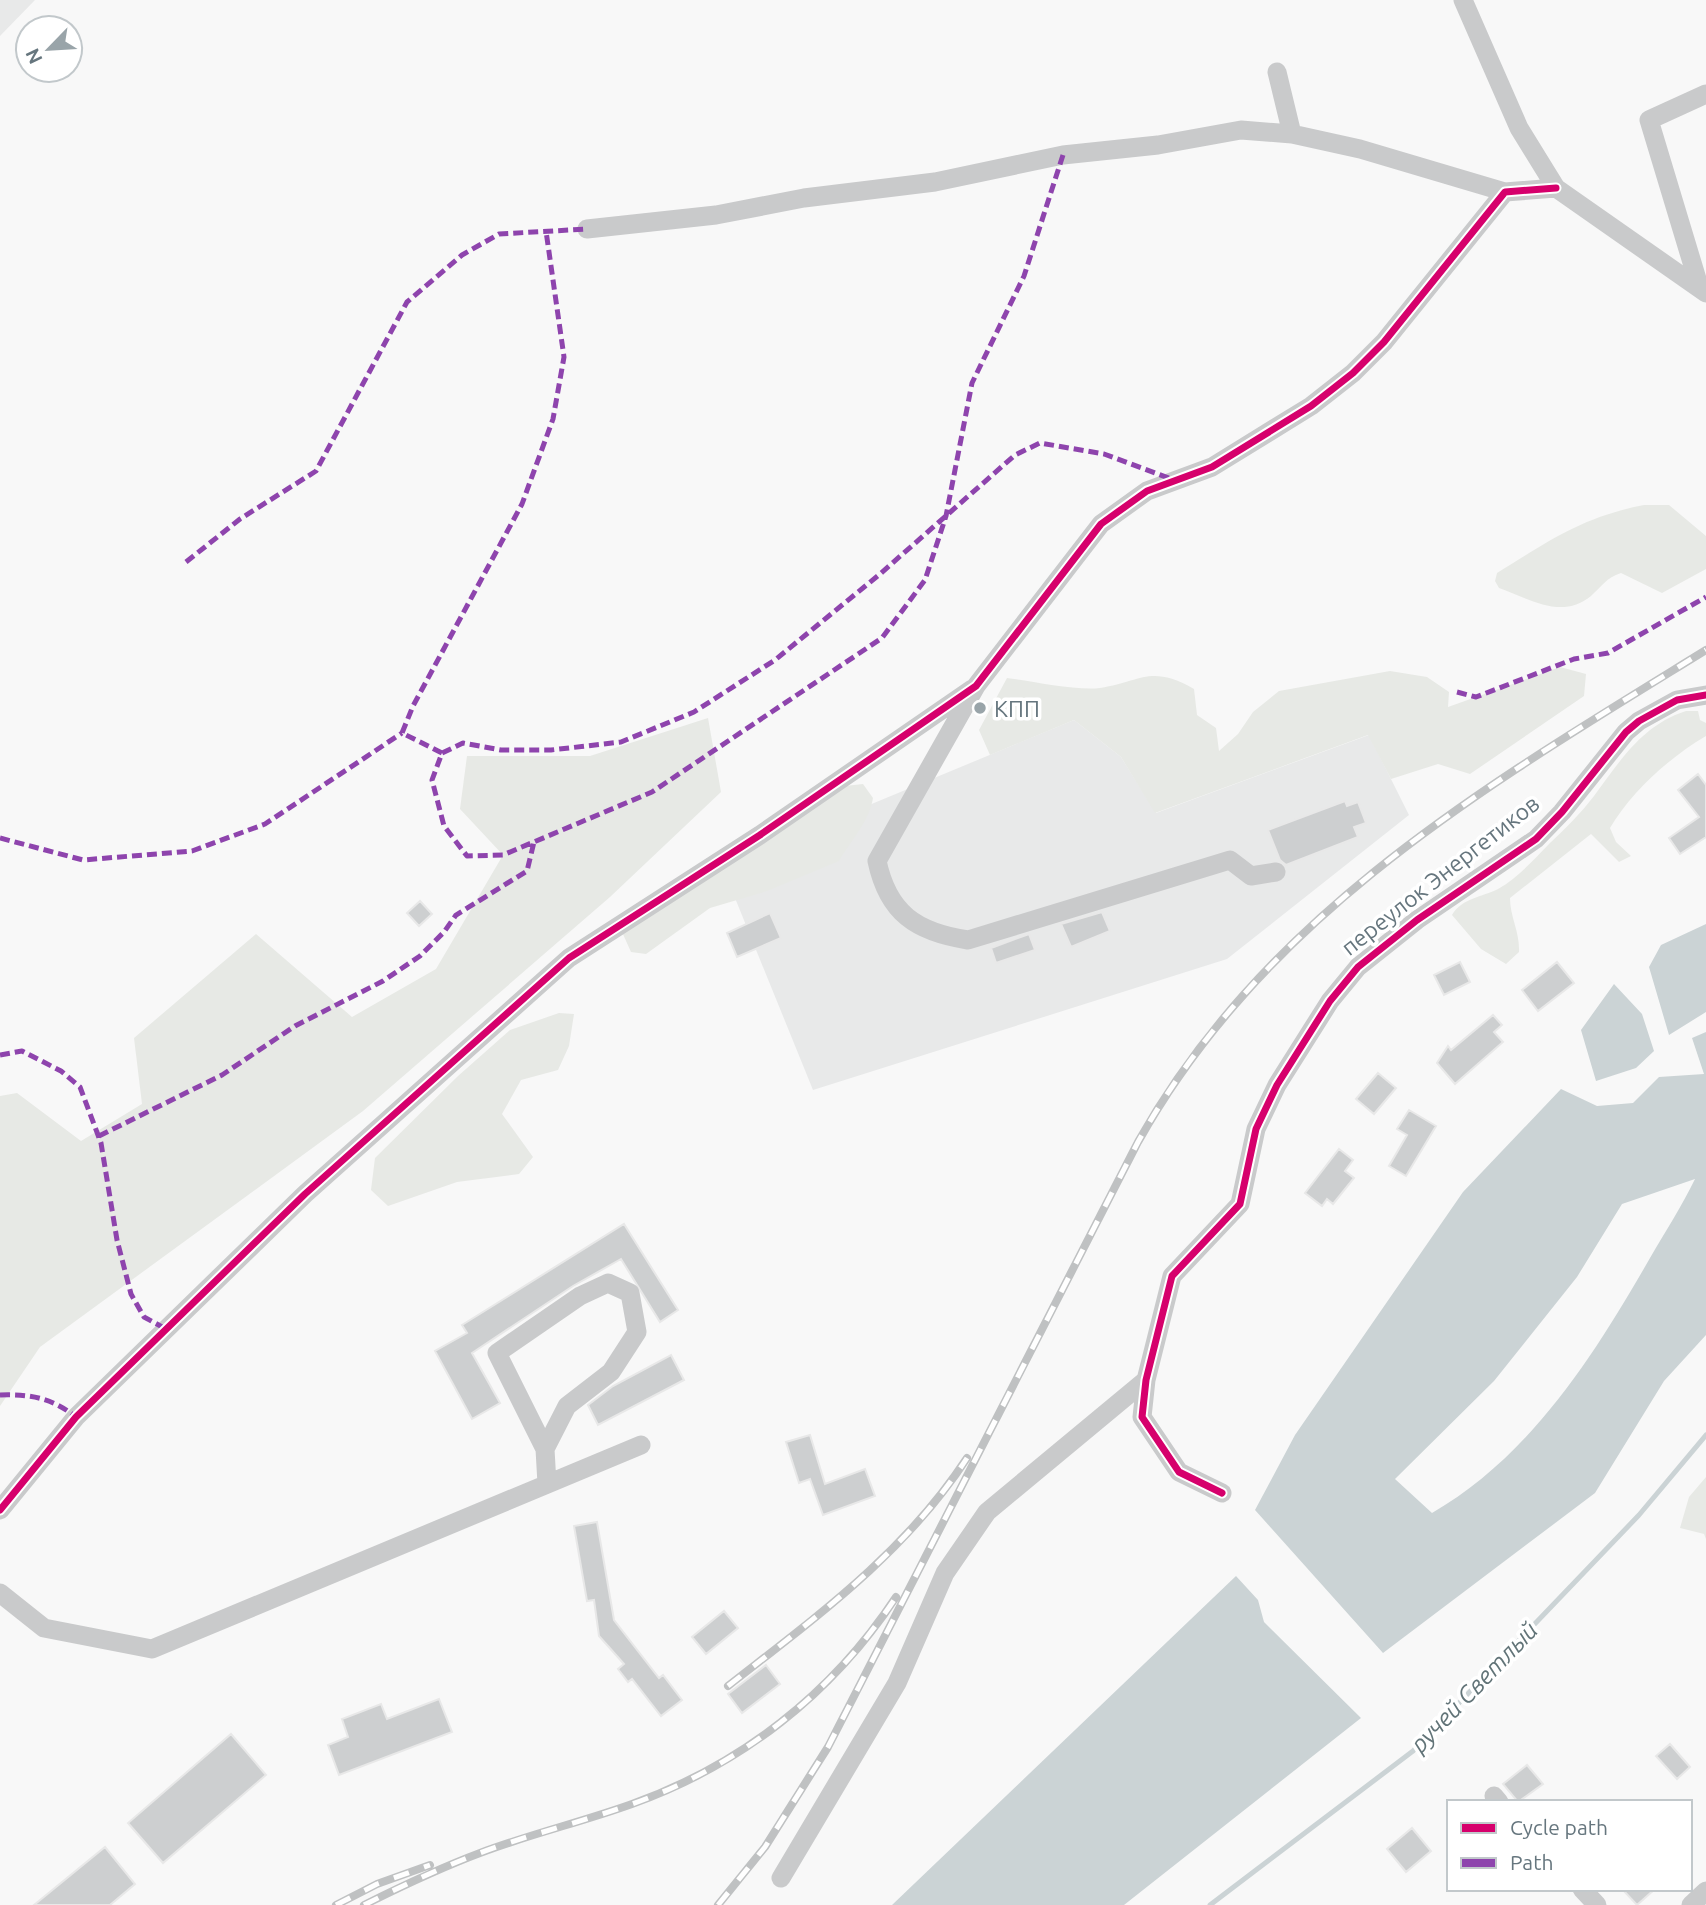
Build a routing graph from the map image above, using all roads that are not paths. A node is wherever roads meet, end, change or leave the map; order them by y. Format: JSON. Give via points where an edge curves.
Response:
{"nodes":[{"id":1,"x":1463,"y":0,"type":"edge"},
{"id":2,"x":1277,"y":72,"type":"dead end"},
{"id":3,"x":1706,"y":94,"type":"edge"},
{"id":4,"x":1292,"y":134,"type":"junction"},
{"id":5,"x":1556,"y":188,"type":"junction"},
{"id":6,"x":1506,"y":192,"type":"junction"},
{"id":7,"x":587,"y":229,"type":"dead end"},
{"id":8,"x":1703,"y":291,"type":"edge"},
{"id":9,"x":976,"y":686,"type":"junction"},
{"id":10,"x":1706,"y":695,"type":"edge"},
{"id":11,"x":1276,"y":872,"type":"dead end"},
{"id":12,"x":1146,"y":1380,"type":"junction"},
{"id":13,"x":641,"y":1445,"type":"dead end"},
{"id":14,"x":545,"y":1449,"type":"junction"},
{"id":15,"x":547,"y":1484,"type":"junction"},
{"id":16,"x":1222,"y":1493,"type":"dead end"},
{"id":17,"x":0,"y":1510,"type":"edge"},
{"id":18,"x":0,"y":1593,"type":"edge"},
{"id":19,"x":781,"y":1878,"type":"dead end"},
{"id":20,"x":1584,"y":1891,"type":"edge"},
{"id":21,"x":1706,"y":1891,"type":"edge"},
{"id":22,"x":1597,"y":1905,"type":"edge"},
{"id":23,"x":1691,"y":1905,"type":"edge"}],
"edges":[{"from":1,"to":5,"type":"street","via":[[1519,128]]},
{"from":2,"to":4,"type":"street"},
{"from":3,"to":8,"type":"street","via":[[1649,120]]},
{"from":4,"to":6,"type":"street"},
{"from":4,"to":7,"type":"street","via":[[1241,130],[1063,155],[935,182]]},
{"from":5,"to":6,"type":"street"},
{"from":5,"to":8,"type":"street"},
{"from":6,"to":9,"type":"street","via":[[1384,342],[1353,373],[1311,406],[1212,467],[1147,491],[1101,523]]},
{"from":9,"to":11,"type":"street","via":[[877,861],[881,882],[900,914],[939,936],[968,940],[1230,860],[1251,876]]},
{"from":9,"to":17,"type":"street","via":[[760,835],[569,958],[295,1203],[76,1417]]},
{"from":10,"to":12,"type":"street","name":"переулок Энергетиков","via":[[1677,700],[1626,732],[1536,839],[1417,920],[1347,979],[1263,1110],[1240,1204],[1172,1276]]},
{"from":12,"to":16,"type":"street","name":"переулок Энергетиков","via":[[1142,1417],[1180,1472]]},
{"from":12,"to":19,"type":"street","via":[[987,1511],[945,1573],[897,1683]]},
{"from":13,"to":15,"type":"street"},
{"from":14,"to":14,"type":"street","via":[[497,1353],[580,1296],[608,1283],[630,1293],[637,1332],[611,1372],[567,1406]]},
{"from":14,"to":15,"type":"street"},
{"from":15,"to":18,"type":"street","via":[[152,1649],[44,1628]]},
{"from":20,"to":22,"type":"street"},
{"from":21,"to":23,"type":"street"}]}
